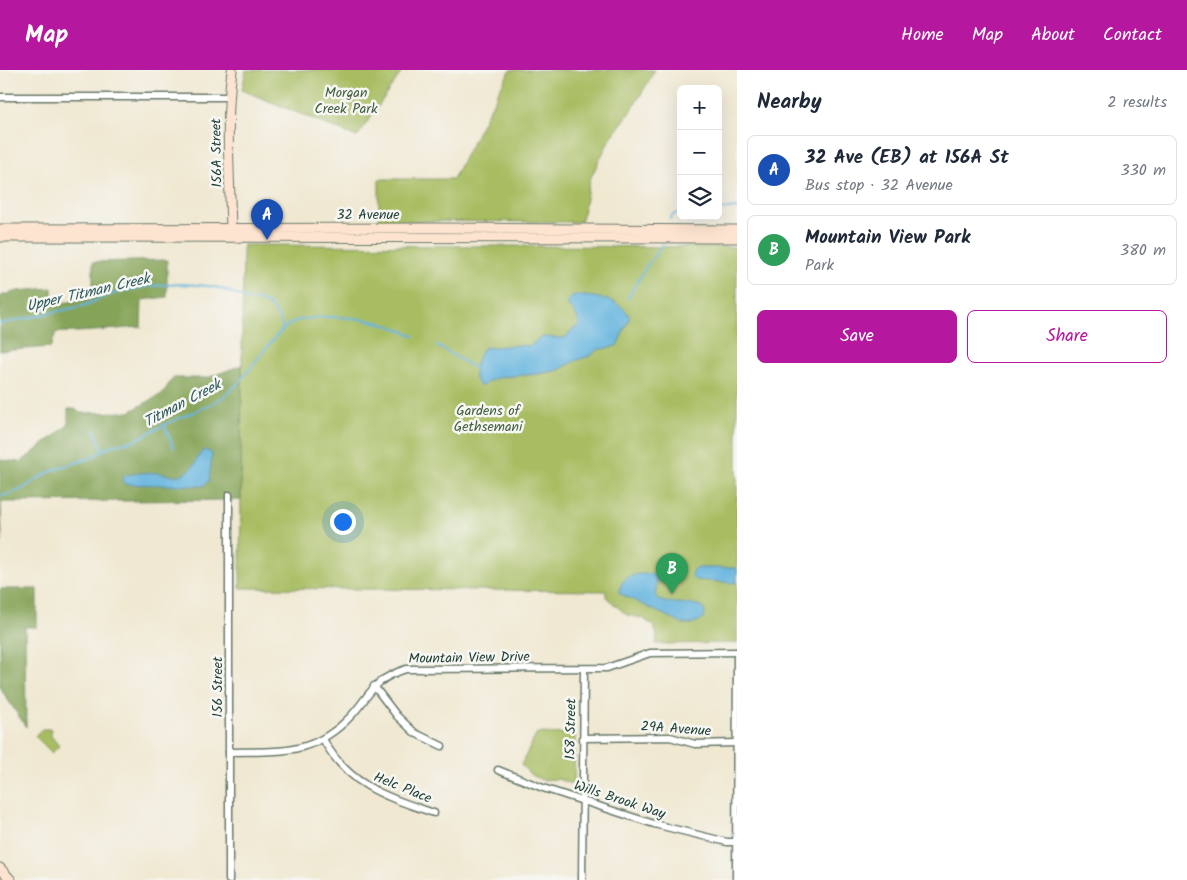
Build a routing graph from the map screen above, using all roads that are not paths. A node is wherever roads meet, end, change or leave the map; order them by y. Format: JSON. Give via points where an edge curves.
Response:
{"nodes":[{"id":1,"x":232,"y":70,"type":"edge"},
{"id":2,"x":0,"y":97,"type":"edge"},
{"id":3,"x":229,"y":97,"type":"junction"},
{"id":4,"x":0,"y":229,"type":"edge"},
{"id":5,"x":55,"y":229,"type":"junction"},
{"id":6,"x":737,"y":230,"type":"edge"},
{"id":7,"x":231,"y":232,"type":"junction"},
{"id":8,"x":0,"y":237,"type":"edge"},
{"id":9,"x":13,"y":237,"type":"junction"},
{"id":10,"x":737,"y":238,"type":"edge"},
{"id":11,"x":229,"y":495,"type":"dead end"},
{"id":12,"x":737,"y":652,"type":"edge"},
{"id":13,"x":584,"y":669,"type":"junction"},
{"id":14,"x":374,"y":686,"type":"junction"},
{"id":15,"x":583,"y":738,"type":"junction"},
{"id":16,"x":323,"y":739,"type":"junction"},
{"id":17,"x":736,"y":743,"type":"edge"},
{"id":18,"x":442,"y":746,"type":"dead end"},
{"id":19,"x":229,"y":752,"type":"junction"},
{"id":20,"x":498,"y":770,"type":"dead end"},
{"id":21,"x":582,"y":800,"type":"junction"},
{"id":22,"x":434,"y":813,"type":"dead end"},
{"id":23,"x":736,"y":842,"type":"edge"},
{"id":24,"x":0,"y":868,"type":"edge"},
{"id":25,"x":11,"y":880,"type":"edge"},
{"id":26,"x":229,"y":880,"type":"edge"},
{"id":27,"x":582,"y":880,"type":"edge"},
{"id":28,"x":736,"y":880,"type":"edge"}],
"edges":[{"from":1,"to":3,"type":"main road","name":"156A Street"},
{"from":2,"to":3,"type":"street"},
{"from":3,"to":7,"type":"main road","name":"156A Street"},
{"from":4,"to":5,"type":"main road","name":"32 Avenue"},
{"from":5,"to":7,"type":"main road","name":"32 Avenue"},
{"from":5,"to":9,"type":"main road","via":[[46,233],[14,233]]},
{"from":6,"to":7,"type":"main road","name":"32 Avenue"},
{"from":7,"to":9,"type":"main road","name":"32 Avenue"},
{"from":7,"to":10,"type":"main road","name":"32 Avenue"},
{"from":8,"to":9,"type":"main road","name":"32 Avenue"},
{"from":11,"to":19,"type":"street","name":"156 Street"},
{"from":12,"to":13,"type":"street","name":"Mountain View Drive","via":[[650,653],[606,668]]},
{"from":12,"to":17,"type":"street"},
{"from":13,"to":14,"type":"street","name":"Mountain View Drive","via":[[406,669],[391,674]]},
{"from":13,"to":15,"type":"street","name":"158 Street"},
{"from":14,"to":16,"type":"street","name":"Mountain View Drive","via":[[352,715]]},
{"from":14,"to":18,"type":"street","via":[[414,733]]},
{"from":15,"to":17,"type":"street","name":"29A Avenue","via":[[670,738],[694,744]]},
{"from":15,"to":21,"type":"street","name":"158 Street"},
{"from":16,"to":19,"type":"street","name":"Mountain View Drive","via":[[286,751]]},
{"from":16,"to":22,"type":"street","name":"Helc Place","via":[[330,753],[350,776],[388,797]]},
{"from":17,"to":23,"type":"street"},
{"from":19,"to":26,"type":"street","name":"156 Street"},
{"from":20,"to":21,"type":"street","name":"Wills Brook Way"},
{"from":21,"to":23,"type":"street","name":"Wills Brook Way","via":[[654,824]]},
{"from":21,"to":27,"type":"street","name":"158 Street"},
{"from":23,"to":28,"type":"street"},
{"from":24,"to":25,"type":"main road"}]}
